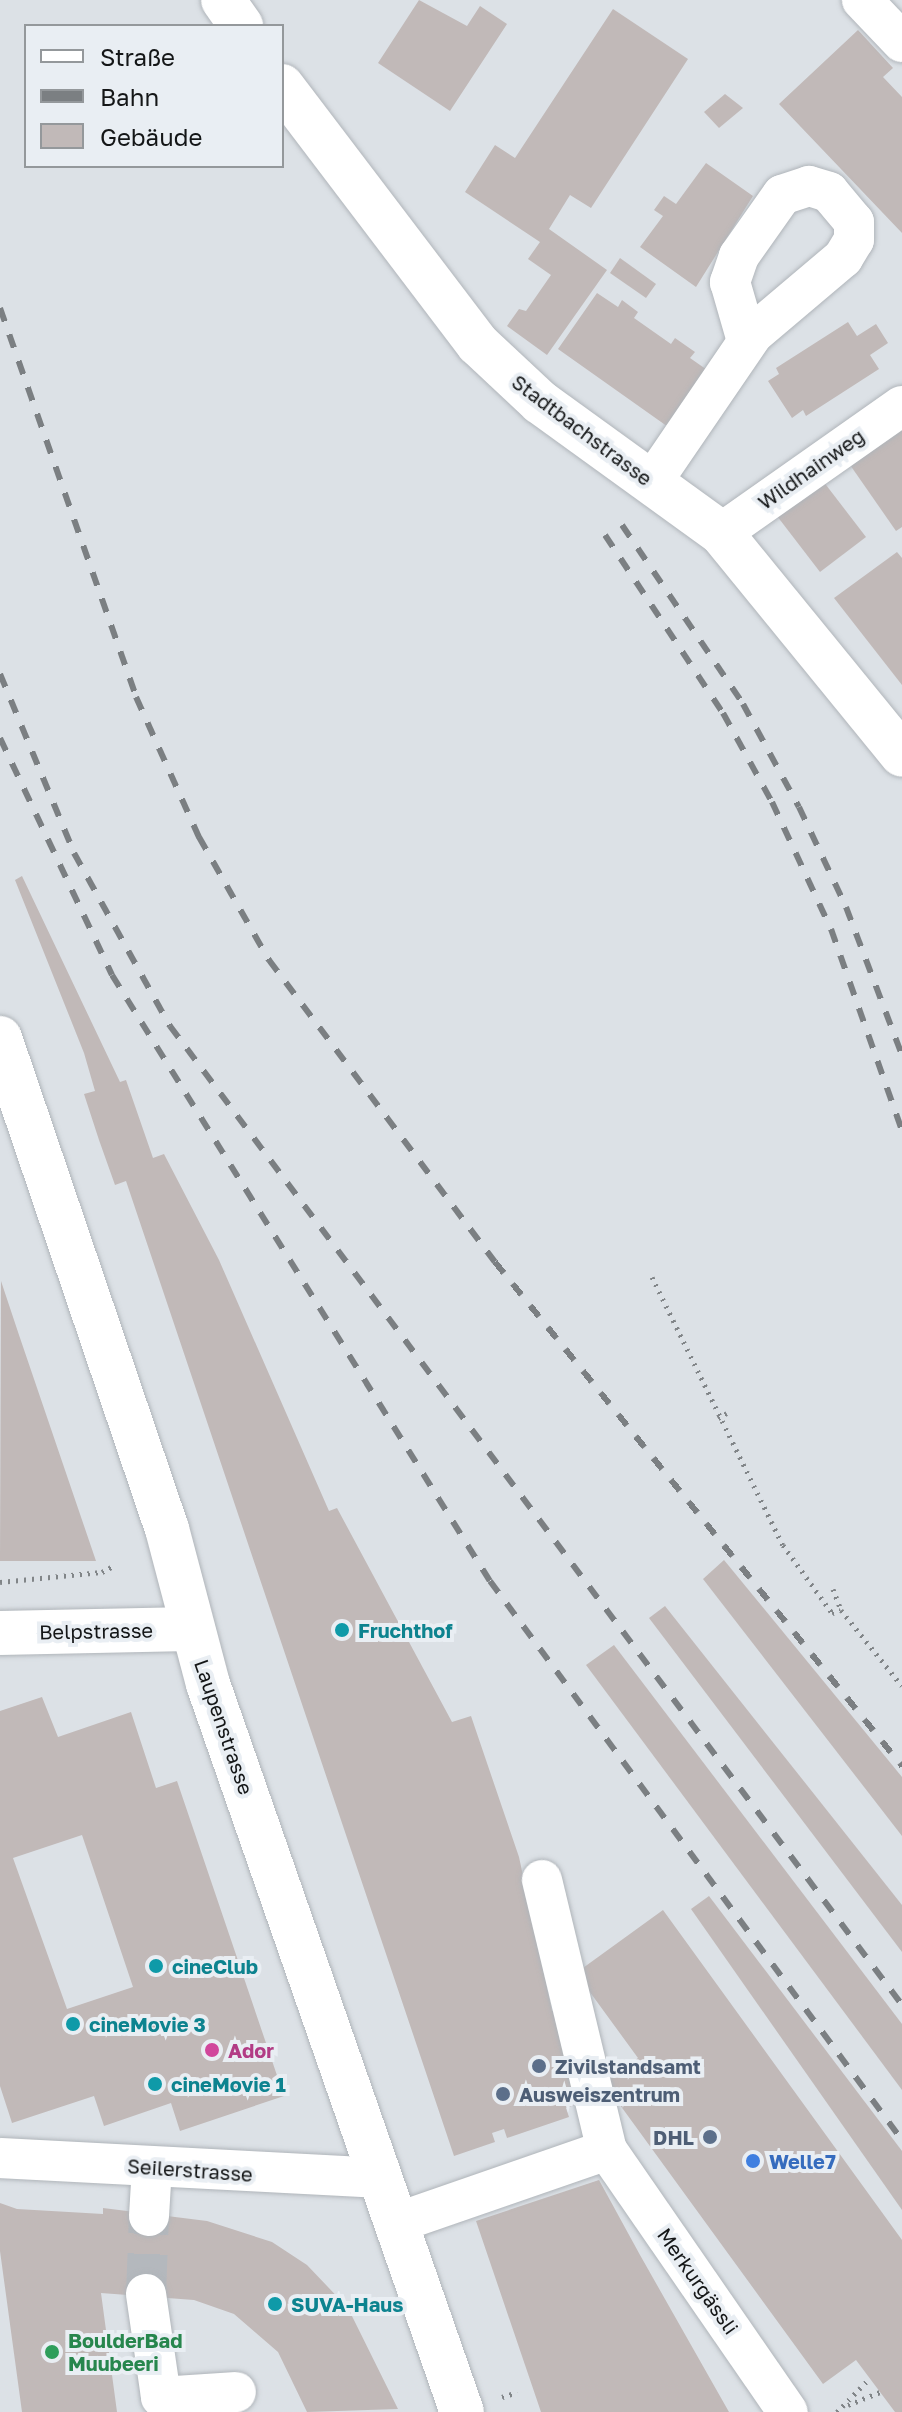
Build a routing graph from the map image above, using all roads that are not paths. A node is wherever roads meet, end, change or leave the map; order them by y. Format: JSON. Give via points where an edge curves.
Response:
{"nodes":[{"id":1,"x":223,"y":0,"type":"edge"},
{"id":2,"x":862,"y":0,"type":"edge"},
{"id":3,"x":240,"y":24,"type":"edge"},
{"id":4,"x":902,"y":42,"type":"edge"},
{"id":5,"x":284,"y":89,"type":"edge"},
{"id":6,"x":818,"y":245,"type":"dead end"},
{"id":7,"x":902,"y":406,"type":"edge"},
{"id":8,"x":652,"y":482,"type":"junction"},
{"id":9,"x":721,"y":533,"type":"junction"},
{"id":10,"x":902,"y":755,"type":"edge"},
{"id":11,"x":0,"y":1038,"type":"edge"},
{"id":12,"x":192,"y":1629,"type":"junction"},
{"id":13,"x":0,"y":1633,"type":"edge"},
{"id":14,"x":542,"y":1880,"type":"dead end"},
{"id":15,"x":607,"y":2150,"type":"junction"},
{"id":16,"x":0,"y":2158,"type":"edge"},
{"id":17,"x":152,"y":2167,"type":"junction"},
{"id":18,"x":380,"y":2178,"type":"junction"},
{"id":19,"x":149,"y":2216,"type":"tunnel mouth"},
{"id":20,"x":396,"y":2223,"type":"junction"},
{"id":21,"x":146,"y":2294,"type":"tunnel mouth"},
{"id":22,"x":236,"y":2392,"type":"dead end"},
{"id":23,"x":482,"y":2404,"type":"edge"},
{"id":24,"x":788,"y":2412,"type":"edge"}],
"edges":[{"from":1,"to":3,"type":"main road"},
{"from":2,"to":4,"type":"street"},
{"from":5,"to":8,"type":"main road","name":"Stadtbachstrasse","via":[[478,344],[540,402]]},
{"from":6,"to":8,"type":"street","via":[[743,332]]},
{"from":7,"to":9,"type":"street","name":"Wildhainweg"},
{"from":8,"to":9,"type":"main road","name":"Stadtbachstrasse"},
{"from":9,"to":10,"type":"main road","name":"Stadtbachstrasse"},
{"from":11,"to":12,"type":"main road","name":"Laupenstrasse","via":[[167,1529]]},
{"from":12,"to":13,"type":"main road","name":"Belpstrasse"},
{"from":12,"to":18,"type":"main road","name":"Laupenstrasse"},
{"from":14,"to":15,"type":"street","name":"Merkurgässli"},
{"from":15,"to":20,"type":"street"},
{"from":15,"to":24,"type":"street","name":"Merkurgässli"},
{"from":16,"to":17,"type":"street","name":"Seilerstrasse"},
{"from":17,"to":18,"type":"street","name":"Seilerstrasse"},
{"from":17,"to":19,"type":"street"},
{"from":18,"to":20,"type":"main road","name":"Laupenstrasse"},
{"from":20,"to":23,"type":"main road","name":"Laupenstrasse"},
{"from":21,"to":22,"type":"street","via":[[161,2397]]}]}
